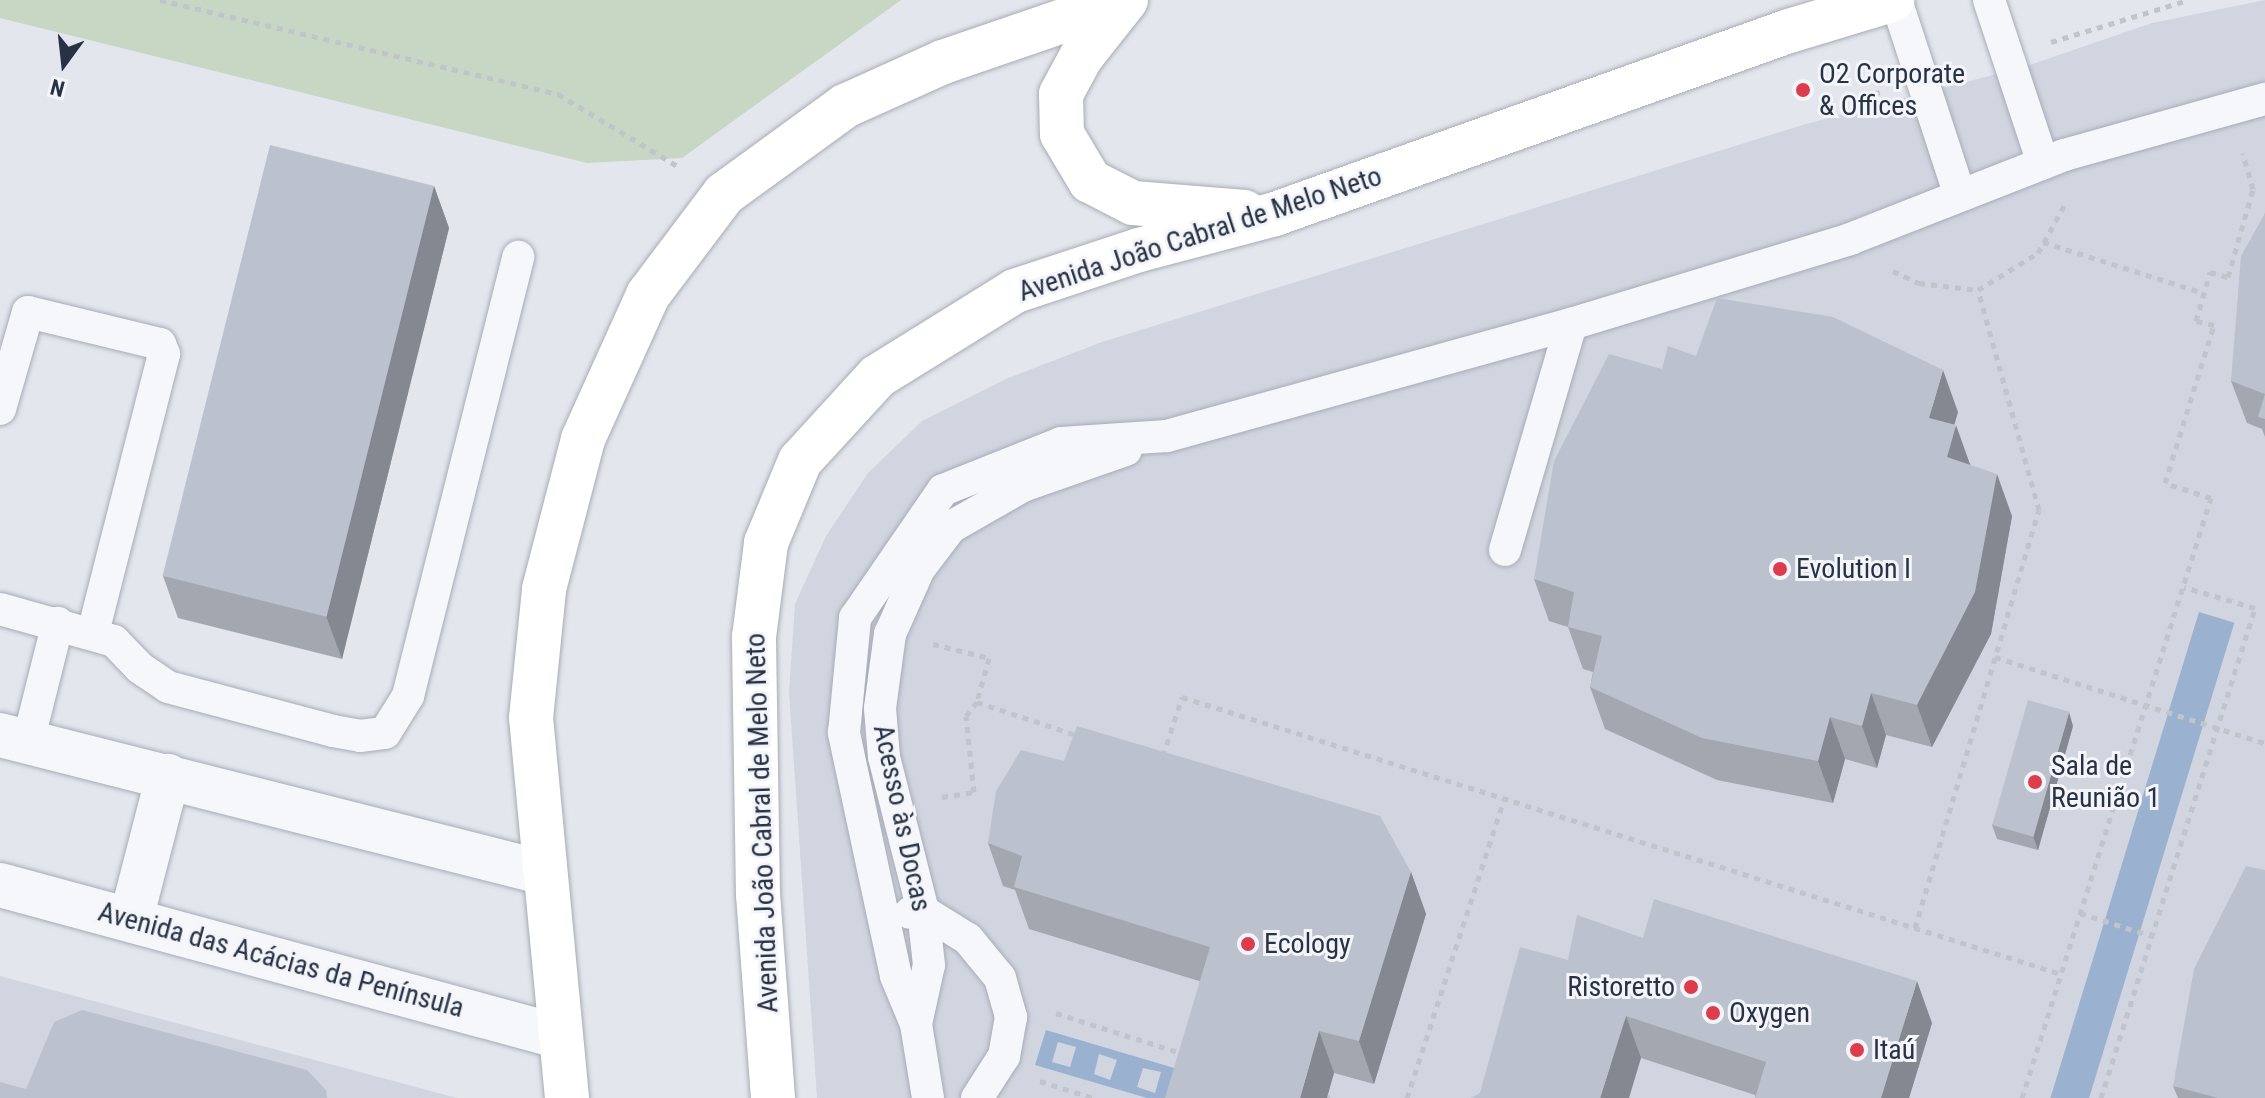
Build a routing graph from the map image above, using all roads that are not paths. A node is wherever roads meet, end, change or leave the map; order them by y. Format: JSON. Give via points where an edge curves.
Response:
{"nodes":[{"id":1,"x":1125,"y":0,"type":"edge"},
{"id":2,"x":1894,"y":0,"type":"edge"},
{"id":3,"x":1989,"y":0,"type":"edge"},
{"id":4,"x":2265,"y":99,"type":"edge"},
{"id":5,"x":2053,"y":159,"type":"junction"},
{"id":6,"x":1960,"y":196,"type":"junction"},
{"id":7,"x":1275,"y":214,"type":"junction"},
{"id":8,"x":518,"y":257,"type":"dead end"},
{"id":9,"x":1571,"y":324,"type":"junction"},
{"id":10,"x":0,"y":409,"type":"edge"},
{"id":11,"x":1167,"y":436,"type":"junction"},
{"id":12,"x":1505,"y":550,"type":"dead end"},
{"id":13,"x":0,"y":609,"type":"edge"},
{"id":14,"x":58,"y":623,"type":"junction"},
{"id":15,"x":93,"y":632,"type":"junction"},
{"id":16,"x":14,"y":738,"type":"edge"},
{"id":17,"x":168,"y":776,"type":"junction"},
{"id":18,"x":545,"y":873,"type":"junction"},
{"id":19,"x":0,"y":885,"type":"edge"},
{"id":20,"x":923,"y":911,"type":"junction"},
{"id":21,"x":883,"y":917,"type":"junction"},
{"id":22,"x":131,"y":919,"type":"junction"},
{"id":23,"x":916,"y":1024,"type":"junction"},
{"id":24,"x":561,"y":1037,"type":"junction"},
{"id":25,"x":567,"y":1098,"type":"edge"},
{"id":26,"x":773,"y":1098,"type":"edge"},
{"id":27,"x":928,"y":1098,"type":"edge"},
{"id":28,"x":977,"y":1098,"type":"edge"}],
"edges":[{"from":1,"to":7,"type":"street","via":[[1081,57],[1061,94],[1062,134],[1090,181],[1133,203]]},
{"from":1,"to":18,"type":"street","via":[[943,62],[845,106],[724,194],[648,295],[579,454],[544,589],[531,718]]},
{"from":2,"to":6,"type":"lane"},
{"from":2,"to":7,"type":"street","name":"Avenida João Cabral de Melo Neto","via":[[1789,31]]},
{"from":3,"to":5,"type":"lane"},
{"from":4,"to":5,"type":"lane"},
{"from":5,"to":6,"type":"lane"},
{"from":6,"to":9,"type":"lane","via":[[1850,239]]},
{"from":7,"to":26,"type":"street","name":"Avenida João Cabral de Melo Neto","via":[[1139,250],[1015,291],[878,376],[800,461],[766,543],[754,637],[758,895]]},
{"from":8,"to":15,"type":"lane","via":[[408,696],[385,733],[333,731],[168,687],[114,641]]},
{"from":9,"to":11,"type":"lane"},
{"from":9,"to":12,"type":"lane"},
{"from":10,"to":15,"type":"lane","via":[[28,312],[160,344],[164,354]]},
{"from":11,"to":20,"type":"lane","name":"Acesso às Docas","via":[[1023,486],[951,527],[919,569],[890,634],[880,708],[884,757]]},
{"from":11,"to":21,"type":"lane","via":[[1061,443],[943,490],[855,618],[844,733]]},
{"from":13,"to":14,"type":"lane"},
{"from":14,"to":15,"type":"lane"},
{"from":14,"to":16,"type":"lane"},
{"from":16,"to":17,"type":"street"},
{"from":17,"to":18,"type":"street"},
{"from":17,"to":22,"type":"street"},
{"from":18,"to":24,"type":"street"},
{"from":19,"to":22,"type":"street","name":"Avenida das Acácias da Península"},
{"from":20,"to":21,"type":"lane"},
{"from":20,"to":23,"type":"lane","name":"Acesso às Docas","via":[[929,965]]},
{"from":20,"to":28,"type":"lane","via":[[968,939],[1000,978],[1011,1017],[1004,1056]]},
{"from":21,"to":23,"type":"lane","via":[[896,976]]},
{"from":22,"to":24,"type":"street","name":"Avenida das Acácias da Península"},
{"from":23,"to":27,"type":"lane"},
{"from":24,"to":25,"type":"street"}]}
